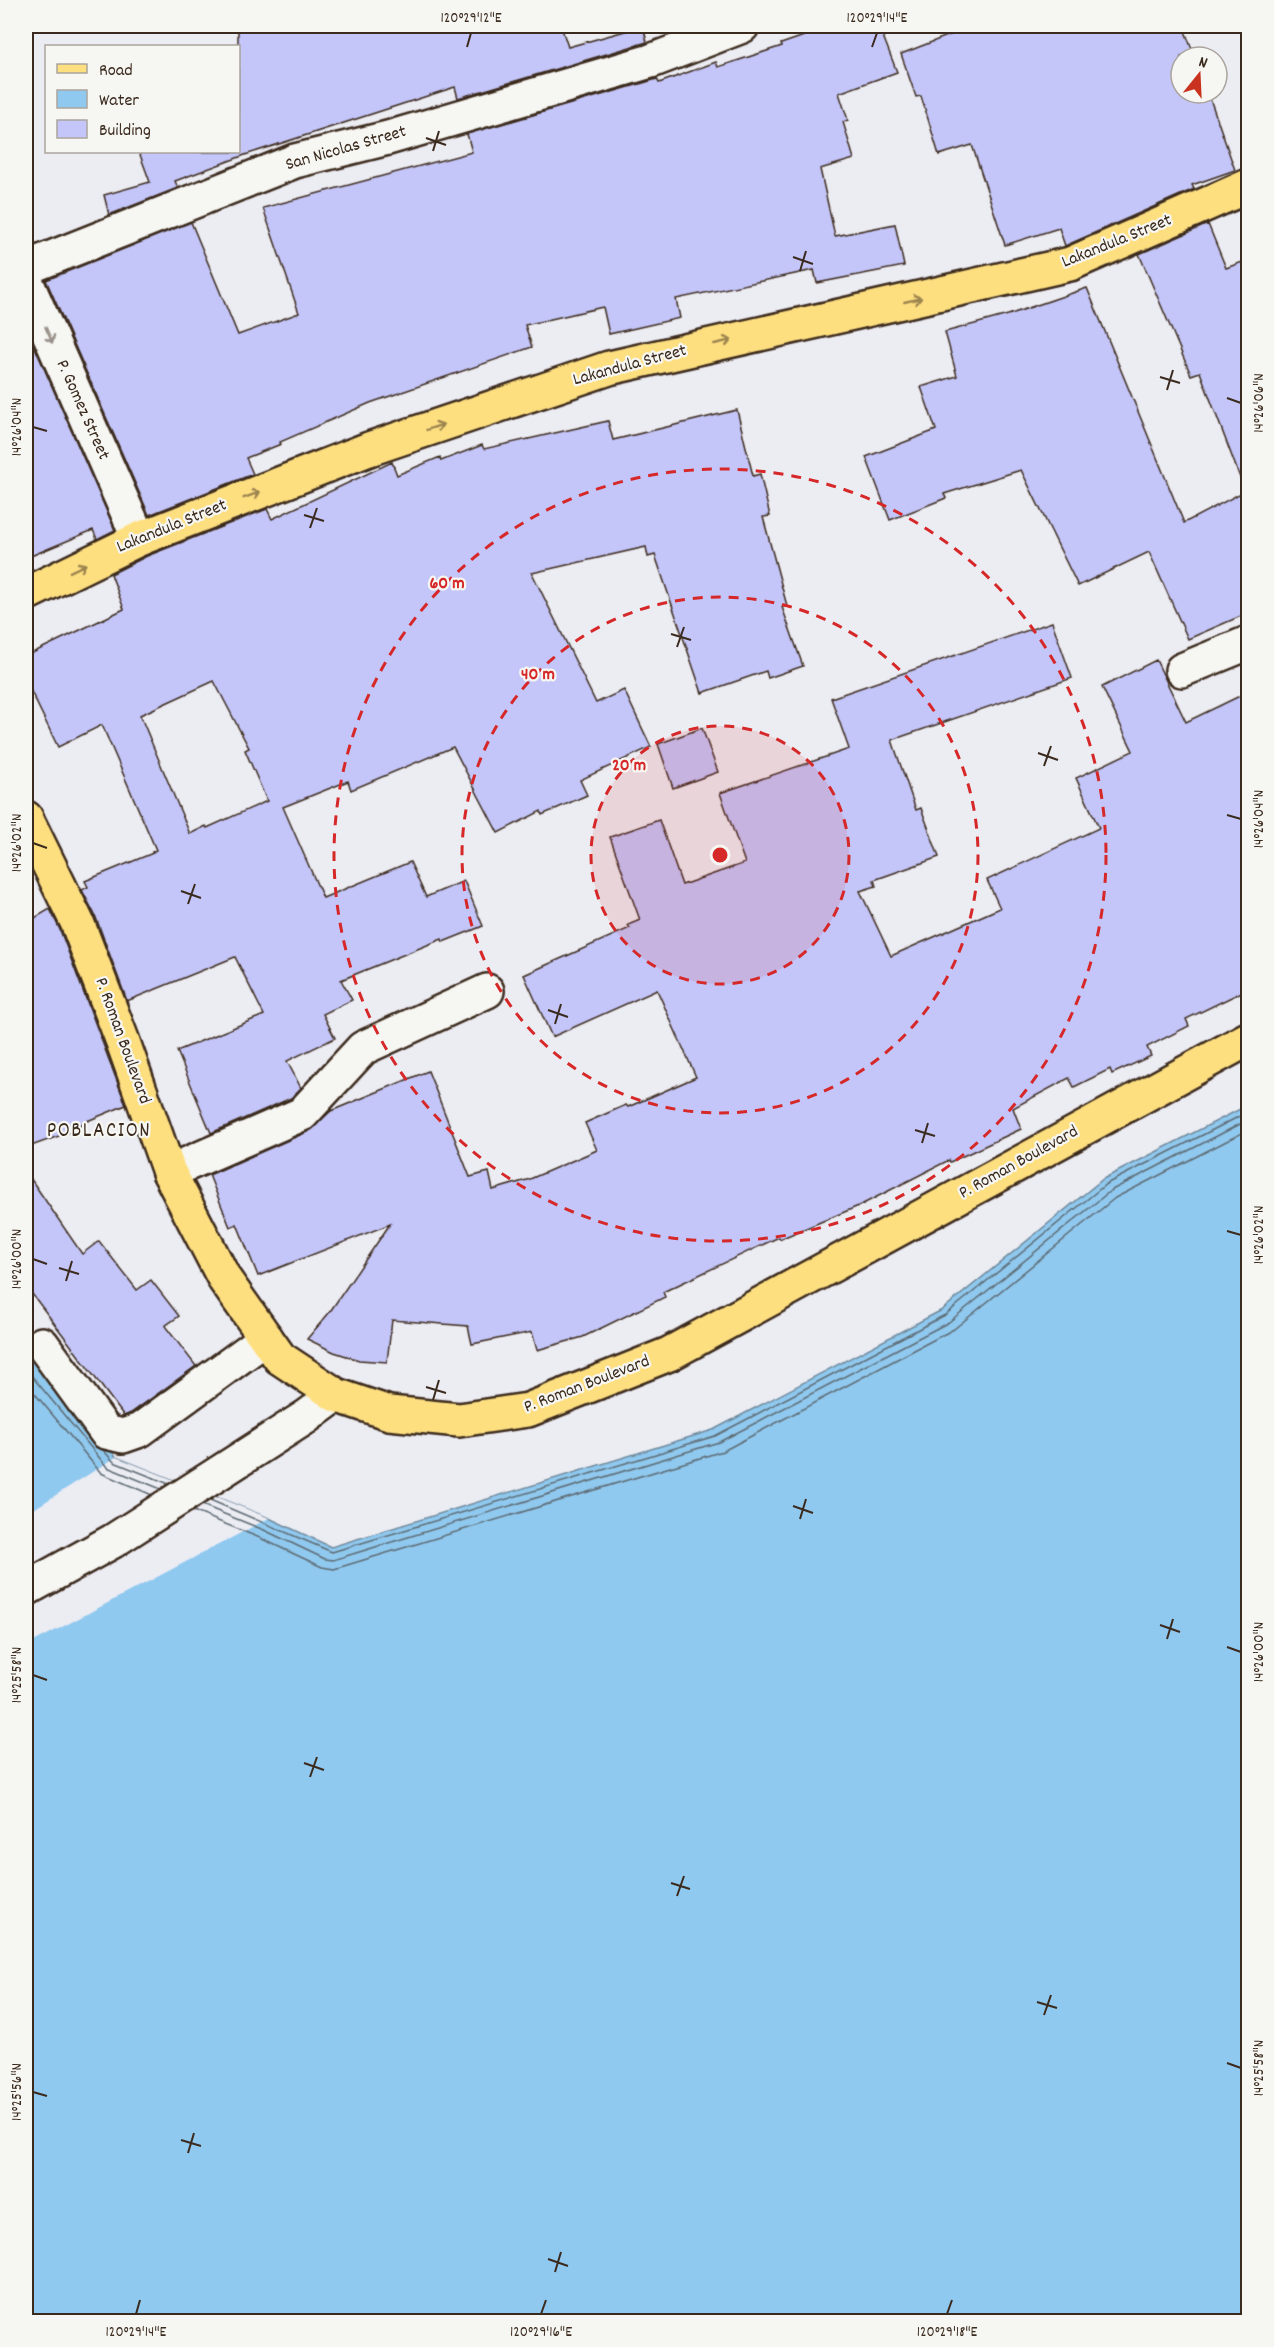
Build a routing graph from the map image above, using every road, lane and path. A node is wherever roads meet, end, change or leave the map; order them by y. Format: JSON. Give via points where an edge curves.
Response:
{"nodes":[{"id":1,"x":742,"y":26,"type":"edge"},
{"id":2,"x":1248,"y":186,"type":"edge"},
{"id":3,"x":26,"y":268,"type":"edge"},
{"id":4,"x":26,"y":281,"type":"edge"},
{"id":5,"x":139,"y":539,"type":"junction"},
{"id":6,"x":26,"y":594,"type":"edge"},
{"id":7,"x":1248,"y":644,"type":"edge"},
{"id":8,"x":1182,"y":670,"type":"dead end"},
{"id":9,"x":26,"y":818,"type":"edge"},
{"id":10,"x":487,"y":991,"type":"dead end"},
{"id":11,"x":1248,"y":1039,"type":"edge"},
{"id":12,"x":169,"y":1172,"type":"junction"},
{"id":13,"x":266,"y":1338,"type":"junction"},
{"id":14,"x":42,"y":1344,"type":"dead end"},
{"id":15,"x":336,"y":1395,"type":"junction"},
{"id":16,"x":26,"y":1589,"type":"edge"}],
"edges":[{"from":1,"to":3,"type":"street","name":"San Nicolas Street","via":[[651,61],[388,138],[295,161]]},
{"from":5,"to":2,"type":"main road","name":"Lakandula Street","one_way":true,"via":[[369,449],[609,368],[1070,264]]},
{"from":4,"to":5,"type":"street","name":"P. Gomez Street","one_way":true},
{"from":6,"to":5,"type":"main road","name":"Lakandula Street","one_way":true},
{"from":7,"to":8,"type":"street"},
{"from":9,"to":12,"type":"main road","name":"P. Roman Boulevard","via":[[77,922]]},
{"from":10,"to":12,"type":"street","via":[[363,1048],[302,1114]]},
{"from":11,"to":15,"type":"main road","name":"P. Roman Boulevard","via":[[669,1354],[539,1406],[459,1420],[389,1413]]},
{"from":12,"to":13,"type":"main road","name":"P. Roman Boulevard","via":[[225,1280]]},
{"from":13,"to":14,"type":"street","via":[[140,1430],[123,1436],[106,1432]]},
{"from":13,"to":15,"type":"main road","name":"P. Roman Boulevard","via":[[280,1358]]},
{"from":15,"to":16,"type":"street","via":[[113,1541]]}]}
